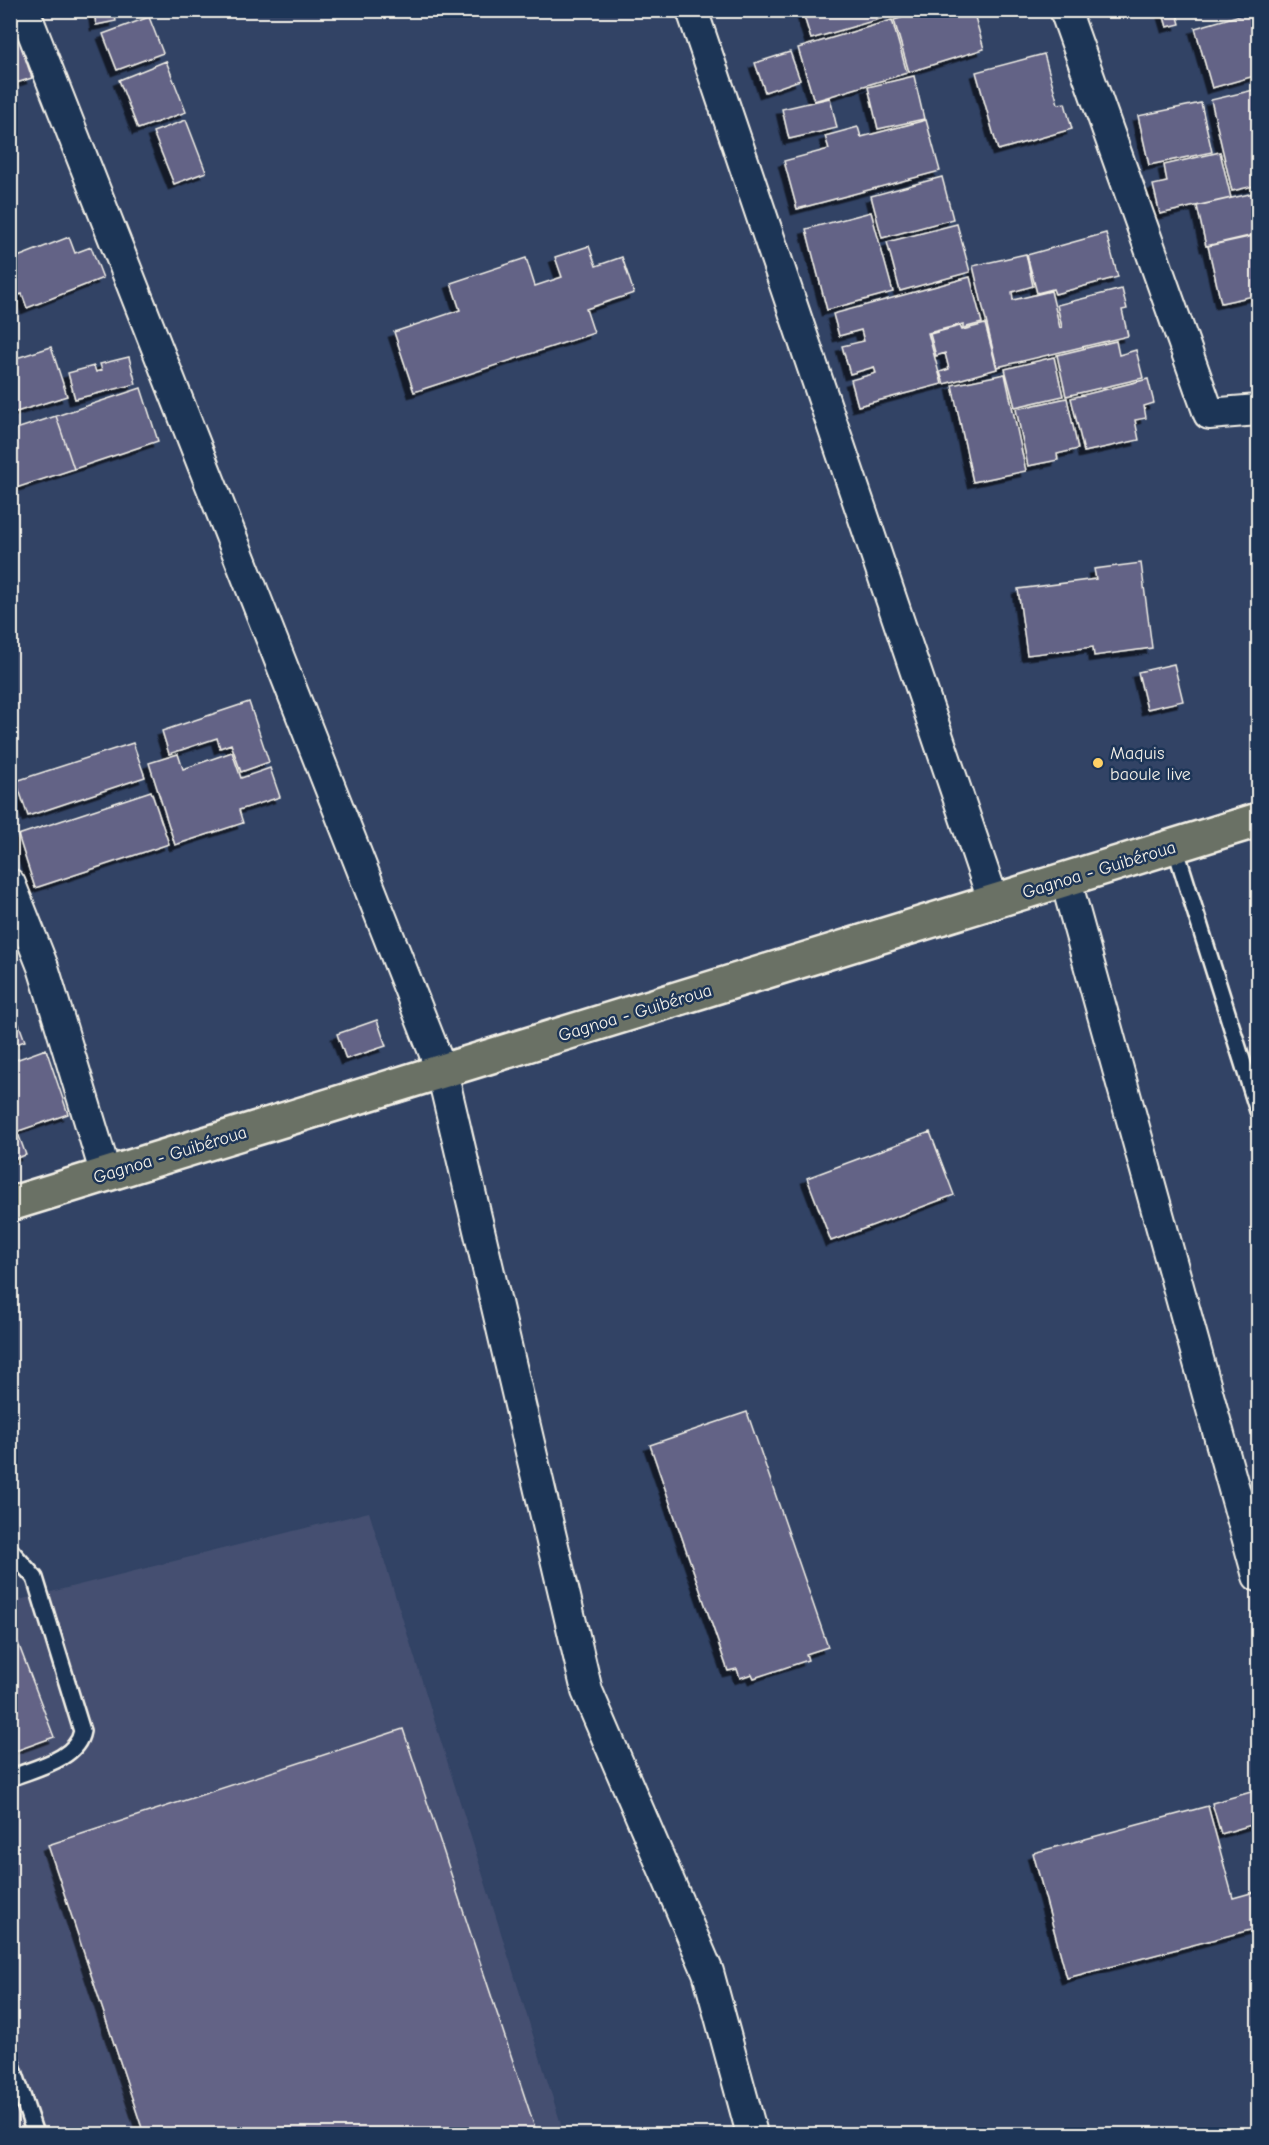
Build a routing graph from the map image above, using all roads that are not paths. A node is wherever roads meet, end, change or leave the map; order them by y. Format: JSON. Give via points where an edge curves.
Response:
{"nodes":[{"id":1,"x":24,"y":10,"type":"edge"},
{"id":2,"x":692,"y":10,"type":"edge"},
{"id":3,"x":1065,"y":10,"type":"edge"},
{"id":4,"x":1258,"y":410,"type":"edge"},
{"id":5,"x":1258,"y":820,"type":"edge"},
{"id":6,"x":1175,"y":847,"type":"junction"},
{"id":7,"x":1066,"y":881,"type":"junction"},
{"id":8,"x":10,"y":884,"type":"edge"},
{"id":9,"x":994,"y":903,"type":"junction"},
{"id":10,"x":442,"y":1072,"type":"junction"},
{"id":11,"x":1258,"y":1111,"type":"edge"},
{"id":12,"x":106,"y":1175,"type":"junction"},
{"id":13,"x":10,"y":1204,"type":"edge"},
{"id":14,"x":10,"y":1550,"type":"edge"},
{"id":15,"x":1258,"y":1576,"type":"edge"},
{"id":16,"x":10,"y":1778,"type":"edge"},
{"id":17,"x":10,"y":2059,"type":"edge"},
{"id":18,"x":35,"y":2134,"type":"edge"},
{"id":19,"x":752,"y":2134,"type":"edge"}],
"edges":[{"from":1,"to":10,"type":"street"},
{"from":2,"to":9,"type":"street"},
{"from":3,"to":4,"type":"street","via":[[1209,414]]},
{"from":5,"to":6,"type":"main road","name":"Gagnoa - Guibéroua"},
{"from":6,"to":7,"type":"main road","name":"Gagnoa - Guibéroua"},
{"from":6,"to":11,"type":"lane"},
{"from":7,"to":9,"type":"main road","name":"Gagnoa - Guibéroua"},
{"from":7,"to":15,"type":"street"},
{"from":8,"to":12,"type":"street","via":[[43,967]]},
{"from":9,"to":10,"type":"main road","name":"Gagnoa - Guibéroua"},
{"from":10,"to":12,"type":"main road","name":"Gagnoa - Guibéroua"},
{"from":10,"to":19,"type":"street","via":[[587,1691],[708,1972]]},
{"from":12,"to":13,"type":"main road","name":"Gagnoa - Guibéroua"},
{"from":14,"to":16,"type":"lane","via":[[35,1578],[82,1731],[80,1743],[72,1752]]},
{"from":17,"to":18,"type":"lane"}]}
